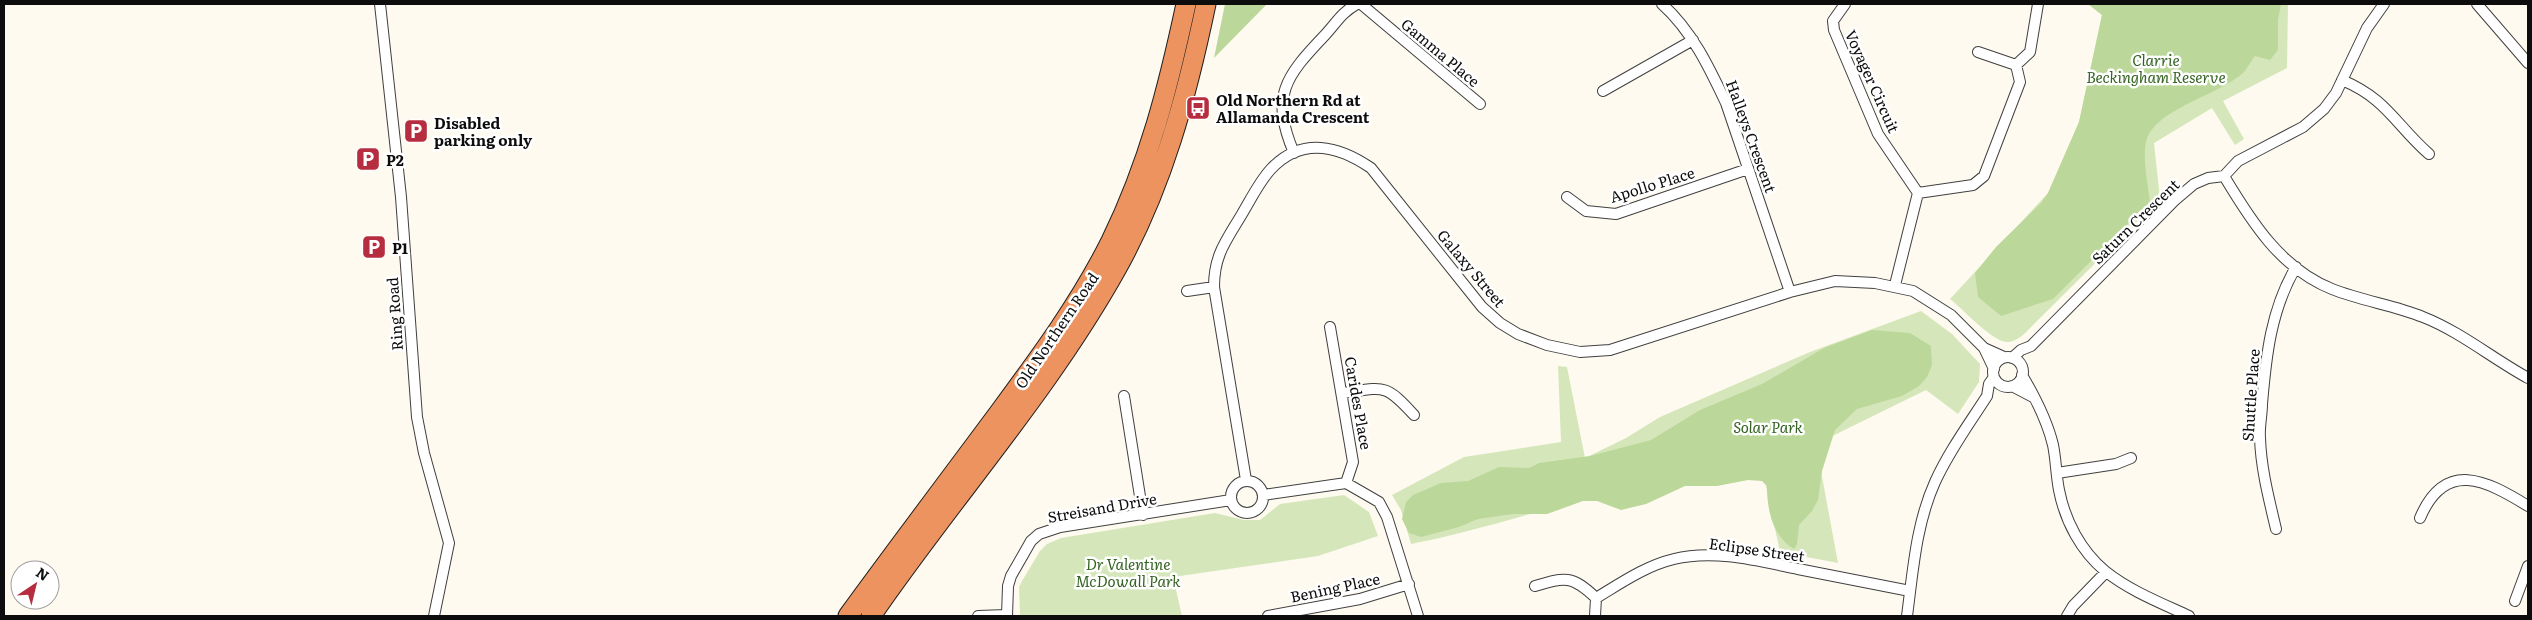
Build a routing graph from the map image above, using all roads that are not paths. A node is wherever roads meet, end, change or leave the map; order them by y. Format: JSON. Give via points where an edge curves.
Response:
{"nodes":[{"id":1,"x":380,"y":4,"type":"edge"},
{"id":2,"x":1186,"y":4,"type":"edge"},
{"id":3,"x":1206,"y":4,"type":"edge"},
{"id":4,"x":1359,"y":4,"type":"edge"},
{"id":5,"x":1662,"y":4,"type":"edge"},
{"id":6,"x":1845,"y":4,"type":"edge"},
{"id":7,"x":2038,"y":4,"type":"edge"},
{"id":8,"x":2384,"y":4,"type":"edge"},
{"id":9,"x":2477,"y":4,"type":"edge"},
{"id":10,"x":1694,"y":40,"type":"junction"},
{"id":11,"x":1978,"y":52,"type":"dead end"},
{"id":12,"x":2528,"y":63,"type":"edge"},
{"id":13,"x":2016,"y":65,"type":"junction"},
{"id":14,"x":2342,"y":80,"type":"junction"},
{"id":15,"x":1603,"y":91,"type":"dead end"},
{"id":16,"x":1480,"y":104,"type":"dead end"},
{"id":17,"x":1294,"y":153,"type":"junction"},
{"id":18,"x":2429,"y":154,"type":"dead end"},
{"id":19,"x":1748,"y":169,"type":"junction"},
{"id":20,"x":2224,"y":176,"type":"junction"},
{"id":21,"x":1918,"y":193,"type":"junction"},
{"id":22,"x":1567,"y":197,"type":"dead end"},
{"id":23,"x":2296,"y":268,"type":"junction"},
{"id":24,"x":1895,"y":286,"type":"junction"},
{"id":25,"x":1214,"y":287,"type":"junction"},
{"id":26,"x":1187,"y":291,"type":"dead end"},
{"id":27,"x":1790,"y":292,"type":"junction"},
{"id":28,"x":1330,"y":327,"type":"dead end"},
{"id":29,"x":2031,"y":346,"type":"junction"},
{"id":30,"x":1984,"y":348,"type":"junction"},
{"id":31,"x":2008,"y":358,"type":"junction"},
{"id":32,"x":2022,"y":370,"type":"junction"},
{"id":33,"x":1994,"y":373,"type":"junction"},
{"id":34,"x":2528,"y":378,"type":"edge"},
{"id":35,"x":2008,"y":386,"type":"junction"},
{"id":36,"x":1342,"y":393,"type":"junction"},
{"id":37,"x":1124,"y":396,"type":"dead end"},
{"id":38,"x":1987,"y":396,"type":"junction"},
{"id":39,"x":2033,"y":397,"type":"junction"},
{"id":40,"x":1414,"y":415,"type":"dead end"},
{"id":41,"x":2131,"y":458,"type":"dead end"},
{"id":42,"x":2057,"y":473,"type":"junction"},
{"id":43,"x":1246,"y":480,"type":"junction"},
{"id":44,"x":1346,"y":483,"type":"junction"},
{"id":45,"x":1263,"y":495,"type":"junction"},
{"id":46,"x":1231,"y":500,"type":"junction"},
{"id":47,"x":2528,"y":506,"type":"edge"},
{"id":48,"x":1143,"y":515,"type":"junction"},
{"id":49,"x":2420,"y":518,"type":"dead end"},
{"id":50,"x":2276,"y":529,"type":"dead end"},
{"id":51,"x":2528,"y":566,"type":"edge"},
{"id":52,"x":2106,"y":572,"type":"junction"},
{"id":53,"x":1408,"y":584,"type":"junction"},
{"id":54,"x":1535,"y":586,"type":"dead end"},
{"id":55,"x":1910,"y":591,"type":"junction"},
{"id":56,"x":1596,"y":598,"type":"junction"},
{"id":57,"x":2515,"y":601,"type":"dead end"},
{"id":58,"x":434,"y":616,"type":"edge"},
{"id":59,"x":848,"y":616,"type":"edge"},
{"id":60,"x":871,"y":616,"type":"edge"},
{"id":61,"x":978,"y":616,"type":"edge"},
{"id":62,"x":1007,"y":616,"type":"edge"},
{"id":63,"x":1268,"y":616,"type":"edge"},
{"id":64,"x":1418,"y":616,"type":"edge"},
{"id":65,"x":1595,"y":616,"type":"edge"},
{"id":66,"x":1907,"y":616,"type":"edge"},
{"id":67,"x":2067,"y":616,"type":"edge"},
{"id":68,"x":2190,"y":616,"type":"edge"}],
"edges":[{"from":1,"to":58,"type":"street","name":"Ring Road","via":[[401,197],[417,417],[449,543]]},
{"from":2,"to":59,"type":"highway","name":"Old Northern Road","via":[[1155,132],[1125,211],[1096,270],[1057,333]]},
{"from":3,"to":60,"type":"highway","name":"Old Northern Road","via":[[1173,140],[1150,200],[1118,267],[1078,335]]},
{"from":4,"to":16,"type":"street","name":"Gamma Place"},
{"from":4,"to":17,"type":"street","via":[[1343,12],[1338,22],[1296,67],[1285,86],[1281,107]]},
{"from":5,"to":10,"type":"street","name":"Halleys Crescent"},
{"from":6,"to":21,"type":"street","name":"Voyager Circuit","via":[[1833,21],[1834,30],[1878,134]]},
{"from":7,"to":13,"type":"street","via":[[2030,52]]},
{"from":8,"to":14,"type":"street","via":[[2367,28]]},
{"from":9,"to":12,"type":"street"},
{"from":10,"to":15,"type":"street"},
{"from":10,"to":19,"type":"street","name":"Halleys Crescent","via":[[1726,103]]},
{"from":11,"to":13,"type":"street"},
{"from":13,"to":21,"type":"street","via":[[2020,82],[1984,176],[1973,185]]},
{"from":14,"to":18,"type":"street","via":[[2360,87],[2388,109]]},
{"from":14,"to":20,"type":"street","via":[[2324,109],[2303,127],[2238,161]]},
{"from":17,"to":25,"type":"street","name":"Galaxy Street","via":[[1279,162],[1262,181],[1228,236],[1216,260]]},
{"from":17,"to":27,"type":"street","name":"Galaxy Street","via":[[1315,148],[1339,150],[1371,168],[1482,307],[1518,334],[1546,345],[1580,352],[1610,350]]},
{"from":19,"to":22,"type":"street","name":"Apollo Place","via":[[1616,214],[1586,211]]},
{"from":19,"to":27,"type":"street","name":"Halleys Crescent"},
{"from":20,"to":23,"type":"street","via":[[2258,231]]},
{"from":20,"to":29,"type":"street","name":"Saturn Crescent","via":[[2194,184],[2174,201]]},
{"from":21,"to":24,"type":"street"},
{"from":23,"to":34,"type":"street","via":[[2332,289],[2422,316]]},
{"from":23,"to":50,"type":"street","name":"Shuttle Place","via":[[2277,309],[2270,335],[2261,419],[2263,468]]},
{"from":24,"to":27,"type":"street","name":"Galaxy Street","via":[[1835,280]]},
{"from":24,"to":30,"type":"street","name":"Galaxy Street","via":[[1914,291],[1934,303]]},
{"from":25,"to":26,"type":"street"},
{"from":25,"to":43,"type":"street","name":"Galaxy Street"},
{"from":28,"to":36,"type":"street","name":"Carides Place"},
{"from":29,"to":31,"type":"street","name":"Saturn Crescent"},
{"from":29,"to":32,"type":"street","name":"Saturn Crescent"},
{"from":30,"to":31,"type":"street","name":"Galaxy Street"},
{"from":30,"to":33,"type":"street","name":"Galaxy Street"},
{"from":31,"to":32,"type":"street"},
{"from":31,"to":33,"type":"street","via":[[1998,362]]},
{"from":32,"to":35,"type":"street","via":[[2019,382]]},
{"from":32,"to":39,"type":"street"},
{"from":33,"to":35,"type":"street"},
{"from":33,"to":38,"type":"street"},
{"from":35,"to":38,"type":"street"},
{"from":35,"to":39,"type":"street"},
{"from":36,"to":40,"type":"street","via":[[1384,389],[1395,393]]},
{"from":36,"to":44,"type":"street","name":"Carides Place","via":[[1353,462]]},
{"from":37,"to":48,"type":"street"},
{"from":38,"to":55,"type":"street","via":[[1935,483],[1915,550]]},
{"from":39,"to":42,"type":"street","via":[[2050,436]]},
{"from":41,"to":42,"type":"street","via":[[2116,464]]},
{"from":42,"to":52,"type":"street","via":[[2066,514],[2079,542]]},
{"from":43,"to":45,"type":"street","via":[[1259,486]]},
{"from":43,"to":46,"type":"street","via":[[1234,487]]},
{"from":44,"to":45,"type":"street"},
{"from":44,"to":53,"type":"street","via":[[1383,507]]},
{"from":45,"to":46,"type":"street","via":[[1260,507],[1250,513],[1238,510]]},
{"from":46,"to":48,"type":"street","name":"Streisand Drive"},
{"from":47,"to":49,"type":"street","via":[[2488,483],[2473,479],[2457,480],[2434,492]]},
{"from":48,"to":62,"type":"street","name":"Streisand Drive","via":[[1060,527],[1039,534],[1031,541],[1011,576]]},
{"from":51,"to":57,"type":"street"},
{"from":52,"to":67,"type":"street"},
{"from":52,"to":68,"type":"street"},
{"from":53,"to":63,"type":"street","name":"Bening Place","via":[[1360,599]]},
{"from":53,"to":64,"type":"street"},
{"from":54,"to":56,"type":"street","via":[[1568,578]]},
{"from":55,"to":56,"type":"street","name":"Eclipse Street","via":[[1763,562],[1702,556],[1675,558],[1649,567]]},
{"from":55,"to":66,"type":"street"},
{"from":56,"to":65,"type":"street"},
{"from":61,"to":62,"type":"street"}]}
